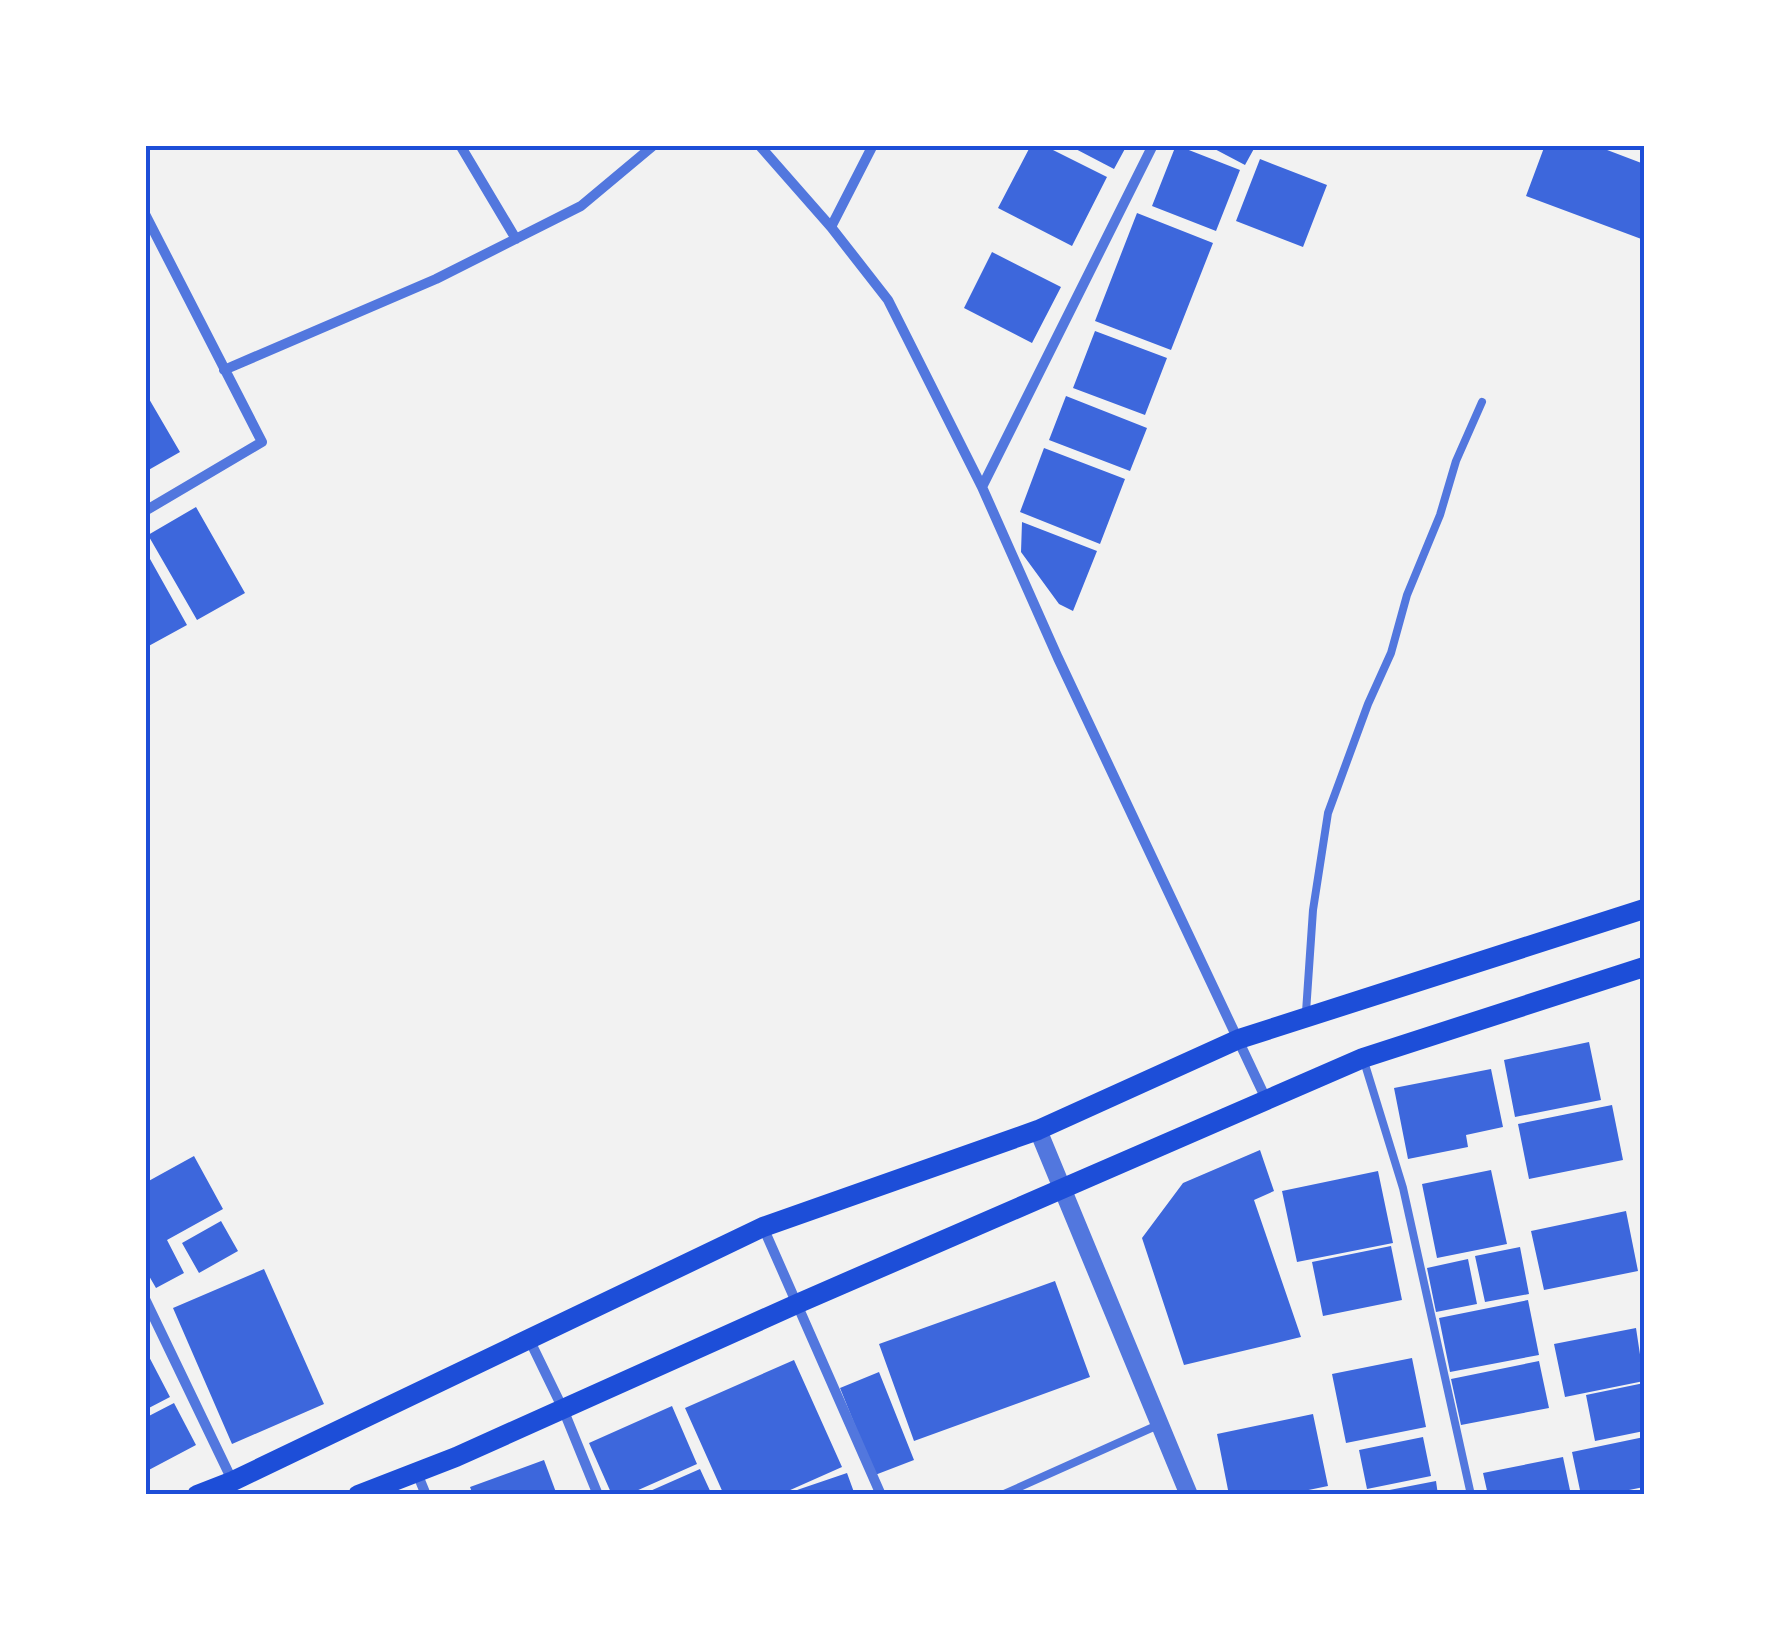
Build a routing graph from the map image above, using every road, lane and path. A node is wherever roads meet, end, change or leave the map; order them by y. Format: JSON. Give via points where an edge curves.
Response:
{"nodes":[{"id":1,"x":460,"y":145,"type":"edge"},
{"id":2,"x":654,"y":145,"type":"edge"},
{"id":3,"x":758,"y":145,"type":"edge"},
{"id":4,"x":872,"y":145,"type":"edge"},
{"id":5,"x":1153,"y":145,"type":"edge"},
{"id":6,"x":146,"y":220,"type":"edge"},
{"id":7,"x":831,"y":227,"type":"junction"},
{"id":8,"x":516,"y":239,"type":"junction"},
{"id":9,"x":224,"y":370,"type":"junction"},
{"id":10,"x":1482,"y":402,"type":"dead end"},
{"id":11,"x":982,"y":487,"type":"junction"},
{"id":12,"x":145,"y":511,"type":"edge"},
{"id":13,"x":1644,"y":909,"type":"edge"},
{"id":14,"x":1644,"y":966,"type":"edge"},
{"id":15,"x":1306,"y":1017,"type":"junction"},
{"id":16,"x":1239,"y":1039,"type":"junction"},
{"id":17,"x":1363,"y":1058,"type":"junction"},
{"id":18,"x":1266,"y":1099,"type":"junction"},
{"id":19,"x":1038,"y":1130,"type":"junction"},
{"id":20,"x":1062,"y":1190,"type":"junction"},
{"id":21,"x":763,"y":1226,"type":"junction"},
{"id":22,"x":145,"y":1300,"type":"edge"},
{"id":23,"x":799,"y":1303,"type":"junction"},
{"id":24,"x":529,"y":1339,"type":"junction"},
{"id":25,"x":563,"y":1410,"type":"junction"},
{"id":26,"x":1160,"y":1424,"type":"junction"},
{"id":27,"x":417,"y":1472,"type":"junction"},
{"id":28,"x":233,"y":1481,"type":"junction"},
{"id":29,"x":197,"y":1495,"type":"edge"},
{"id":30,"x":358,"y":1495,"type":"edge"},
{"id":31,"x":426,"y":1495,"type":"edge"},
{"id":32,"x":598,"y":1495,"type":"edge"},
{"id":33,"x":881,"y":1495,"type":"edge"},
{"id":34,"x":1002,"y":1495,"type":"edge"},
{"id":35,"x":1188,"y":1495,"type":"edge"},
{"id":36,"x":1471,"y":1495,"type":"edge"}],
"edges":[{"from":1,"to":8,"type":"street"},
{"from":2,"to":8,"type":"street","via":[[581,206]]},
{"from":3,"to":7,"type":"street"},
{"from":4,"to":7,"type":"street"},
{"from":5,"to":11,"type":"street"},
{"from":6,"to":9,"type":"street"},
{"from":7,"to":11,"type":"street","via":[[888,300]]},
{"from":8,"to":9,"type":"street"},
{"from":9,"to":12,"type":"street","via":[[262,442]]},
{"from":10,"to":15,"type":"lane","via":[[1328,813]]},
{"from":11,"to":16,"type":"street"},
{"from":13,"to":15,"type":"main road"},
{"from":14,"to":17,"type":"main road"},
{"from":15,"to":16,"type":"main road"},
{"from":16,"to":18,"type":"street"},
{"from":16,"to":19,"type":"main road"},
{"from":17,"to":18,"type":"main road"},
{"from":17,"to":36,"type":"lane","via":[[1403,1188]]},
{"from":18,"to":20,"type":"main road"},
{"from":19,"to":20,"type":"street"},
{"from":19,"to":21,"type":"main road"},
{"from":20,"to":23,"type":"main road"},
{"from":20,"to":26,"type":"street"},
{"from":21,"to":23,"type":"street"},
{"from":21,"to":24,"type":"main road"},
{"from":22,"to":28,"type":"street"},
{"from":23,"to":25,"type":"main road"},
{"from":23,"to":33,"type":"street"},
{"from":24,"to":25,"type":"street"},
{"from":24,"to":28,"type":"main road"},
{"from":25,"to":27,"type":"main road"},
{"from":25,"to":32,"type":"street"},
{"from":26,"to":34,"type":"lane"},
{"from":26,"to":35,"type":"street"},
{"from":27,"to":30,"type":"main road"},
{"from":27,"to":31,"type":"street"},
{"from":28,"to":29,"type":"main road"}]}
